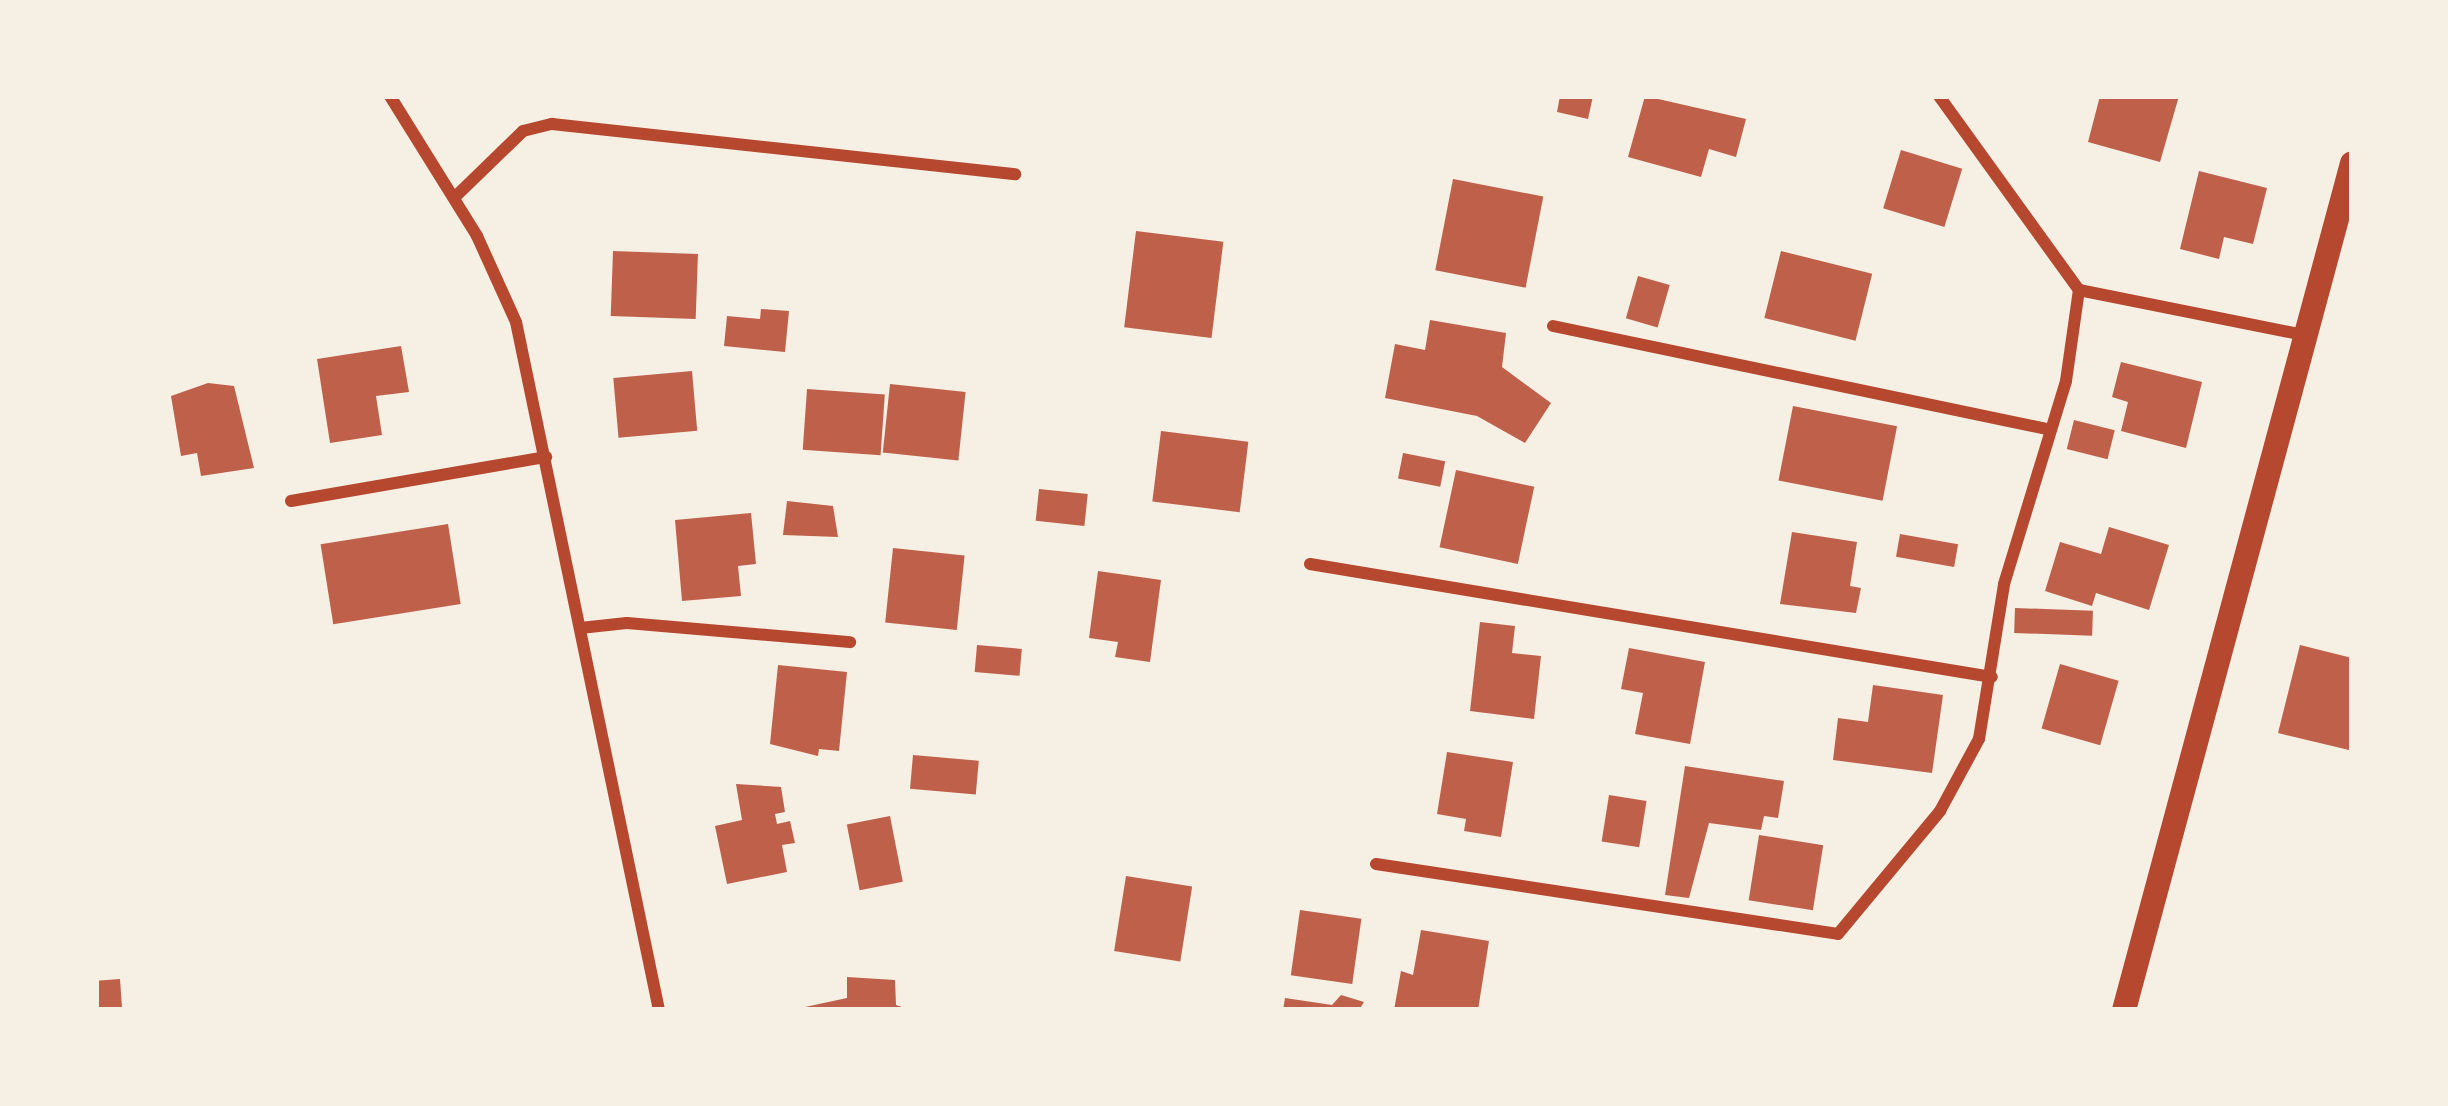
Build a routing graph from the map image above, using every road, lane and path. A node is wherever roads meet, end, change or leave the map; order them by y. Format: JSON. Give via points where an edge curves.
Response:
{"nodes":[{"id":1,"x":391,"y":96,"type":"edge"},
{"id":2,"x":1939,"y":96,"type":"edge"},
{"id":3,"x":2352,"y":163,"type":"edge"},
{"id":4,"x":1016,"y":174,"type":"dead end"},
{"id":5,"x":455,"y":197,"type":"junction"},
{"id":6,"x":2079,"y":290,"type":"junction"},
{"id":7,"x":1553,"y":326,"type":"dead end"},
{"id":8,"x":2306,"y":335,"type":"junction"},
{"id":9,"x":2047,"y":429,"type":"junction"},
{"id":10,"x":546,"y":457,"type":"junction"},
{"id":11,"x":291,"y":500,"type":"dead end"},
{"id":12,"x":1310,"y":564,"type":"dead end"},
{"id":13,"x":580,"y":628,"type":"junction"},
{"id":14,"x":850,"y":642,"type":"dead end"},
{"id":15,"x":1992,"y":676,"type":"junction"},
{"id":16,"x":1376,"y":864,"type":"dead end"},
{"id":17,"x":659,"y":1010,"type":"edge"},
{"id":18,"x":2124,"y":1010,"type":"edge"}],
"edges":[{"from":1,"to":5,"type":"street"},
{"from":2,"to":6,"type":"street"},
{"from":3,"to":8,"type":"main road"},
{"from":4,"to":5,"type":"street","via":[[552,124],[523,131]]},
{"from":5,"to":10,"type":"street","via":[[516,322]]},
{"from":6,"to":8,"type":"street"},
{"from":6,"to":9,"type":"street","via":[[2066,381]]},
{"from":7,"to":9,"type":"street"},
{"from":8,"to":18,"type":"main road"},
{"from":9,"to":15,"type":"street","via":[[2004,584]]},
{"from":10,"to":11,"type":"street"},
{"from":10,"to":13,"type":"street"},
{"from":12,"to":15,"type":"street"},
{"from":13,"to":14,"type":"street","via":[[627,622]]},
{"from":13,"to":17,"type":"street"},
{"from":15,"to":16,"type":"street","via":[[1979,740],[1958,784],[1838,934]]}]}
